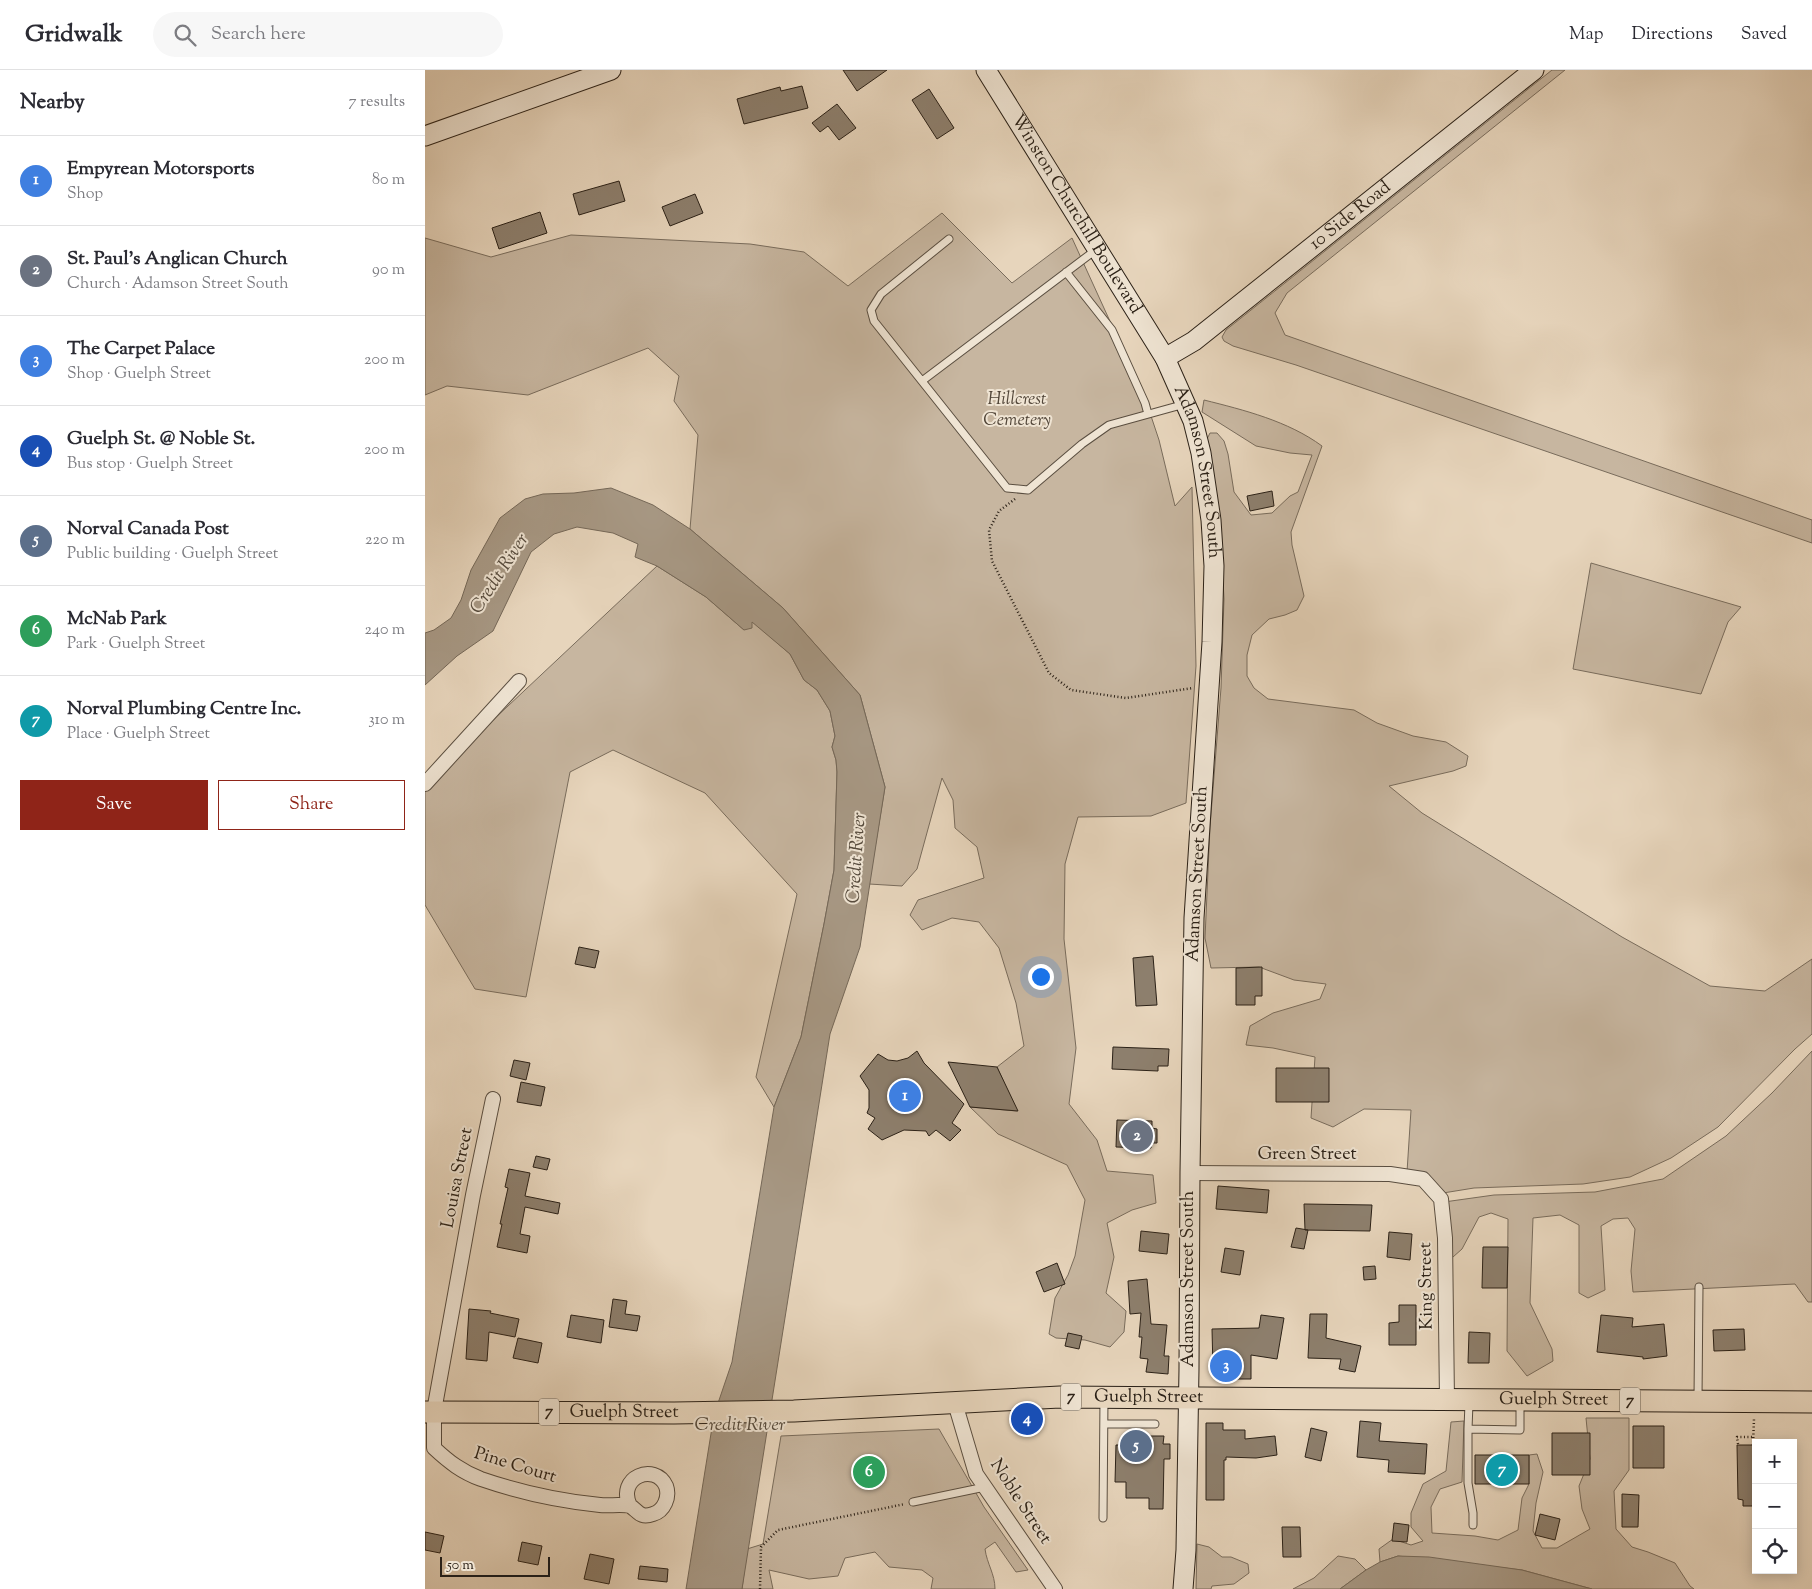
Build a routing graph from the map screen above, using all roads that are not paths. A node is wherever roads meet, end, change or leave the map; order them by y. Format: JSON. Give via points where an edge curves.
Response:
{"nodes":[{"id":1,"x":611,"y":70,"type":"edge"},
{"id":2,"x":985,"y":70,"type":"edge"},
{"id":3,"x":1534,"y":70,"type":"edge"},
{"id":4,"x":425,"y":136,"type":"edge"},
{"id":5,"x":949,"y":239,"type":"dead end"},
{"id":6,"x":1097,"y":249,"type":"junction"},
{"id":7,"x":1066,"y":272,"type":"junction"},
{"id":8,"x":1165,"y":358,"type":"junction"},
{"id":9,"x":922,"y":381,"type":"junction"},
{"id":10,"x":1185,"y":404,"type":"junction"},
{"id":11,"x":1148,"y":414,"type":"junction"},
{"id":12,"x":519,"y":681,"type":"dead end"},
{"id":13,"x":425,"y":784,"type":"edge"},
{"id":14,"x":493,"y":1099,"type":"dead end"},
{"id":15,"x":1190,"y":1173,"type":"junction"},
{"id":16,"x":1423,"y":1179,"type":"joint"},
{"id":17,"x":1699,"y":1287,"type":"dead end"},
{"id":18,"x":1104,"y":1397,"type":"junction"},
{"id":19,"x":1188,"y":1398,"type":"junction"},
{"id":20,"x":1447,"y":1400,"type":"junction"},
{"id":21,"x":1469,"y":1400,"type":"junction"},
{"id":22,"x":1520,"y":1400,"type":"junction"},
{"id":23,"x":1698,"y":1401,"type":"junction"},
{"id":24,"x":955,"y":1403,"type":"junction"},
{"id":25,"x":1811,"y":1403,"type":"edge"},
{"id":26,"x":429,"y":1412,"type":"edge"},
{"id":27,"x":1105,"y":1424,"type":"junction"},
{"id":28,"x":1155,"y":1424,"type":"dead end"},
{"id":29,"x":1468,"y":1429,"type":"junction"},
{"id":30,"x":985,"y":1487,"type":"junction"},
{"id":31,"x":913,"y":1502,"type":"road end"},
{"id":32,"x":630,"y":1506,"type":"dead end"},
{"id":33,"x":1103,"y":1518,"type":"dead end"},
{"id":34,"x":1473,"y":1525,"type":"dead end"},
{"id":35,"x":1055,"y":1589,"type":"edge"},
{"id":36,"x":1183,"y":1589,"type":"edge"}],
"edges":[{"from":1,"to":4,"type":"main road"},
{"from":2,"to":6,"type":"main road","name":"Winston Churchill Boulevard"},
{"from":3,"to":8,"type":"main road","name":"10 Side Road","via":[[1194,342]]},
{"from":5,"to":9,"type":"lane","via":[[881,294],[871,310],[874,321]]},
{"from":6,"to":7,"type":"lane"},
{"from":6,"to":8,"type":"main road","name":"Winston Churchill Boulevard"},
{"from":7,"to":9,"type":"lane"},
{"from":7,"to":11,"type":"lane","via":[[1111,330]]},
{"from":8,"to":10,"type":"main road","name":"Adamson Street South"},
{"from":9,"to":11,"type":"lane","via":[[1007,488],[1028,490],[1109,425]]},
{"from":10,"to":11,"type":"lane"},
{"from":10,"to":15,"type":"main road","name":"Adamson Street South","via":[[1201,453],[1213,541],[1213,642],[1195,918]]},
{"from":12,"to":13,"type":"street"},
{"from":14,"to":26,"type":"street","name":"Louisa Street"},
{"from":15,"to":16,"type":"street","name":"Green Street","via":[[1390,1174]]},
{"from":15,"to":19,"type":"main road","name":"Adamson Street South"},
{"from":16,"to":20,"type":"street","name":"King Street","via":[[1441,1199],[1445,1238]]},
{"from":17,"to":23,"type":"lane"},
{"from":18,"to":19,"type":"main road","name":"Guelph Street","number":"7"},
{"from":18,"to":24,"type":"main road","name":"Guelph Street","number":"7"},
{"from":18,"to":27,"type":"lane"},
{"from":19,"to":20,"type":"main road","name":"Guelph Street","number":"7"},
{"from":19,"to":36,"type":"main road","name":"Adamson Street South"},
{"from":20,"to":21,"type":"main road","name":"Guelph Street","number":"7"},
{"from":21,"to":22,"type":"main road","name":"Guelph Street","number":"7"},
{"from":21,"to":29,"type":"lane"},
{"from":22,"to":23,"type":"main road","name":"Guelph Street","number":"7"},
{"from":22,"to":29,"type":"lane","via":[[1520,1430]]},
{"from":23,"to":25,"type":"main road","name":"Guelph Street","number":"7"},
{"from":24,"to":26,"type":"main road","name":"Guelph Street","number":"7","via":[[697,1413]]},
{"from":24,"to":30,"type":"street","name":"Noble Street","via":[[976,1474]]},
{"from":26,"to":32,"type":"street","name":"Pine Court","via":[[434,1448],[453,1466],[480,1478],[541,1496],[601,1506]]},
{"from":27,"to":28,"type":"lane"},
{"from":27,"to":33,"type":"lane"},
{"from":29,"to":34,"type":"lane","via":[[1468,1483]]},
{"from":30,"to":31,"type":"lane"},
{"from":30,"to":35,"type":"street","name":"Noble Street"}]}
